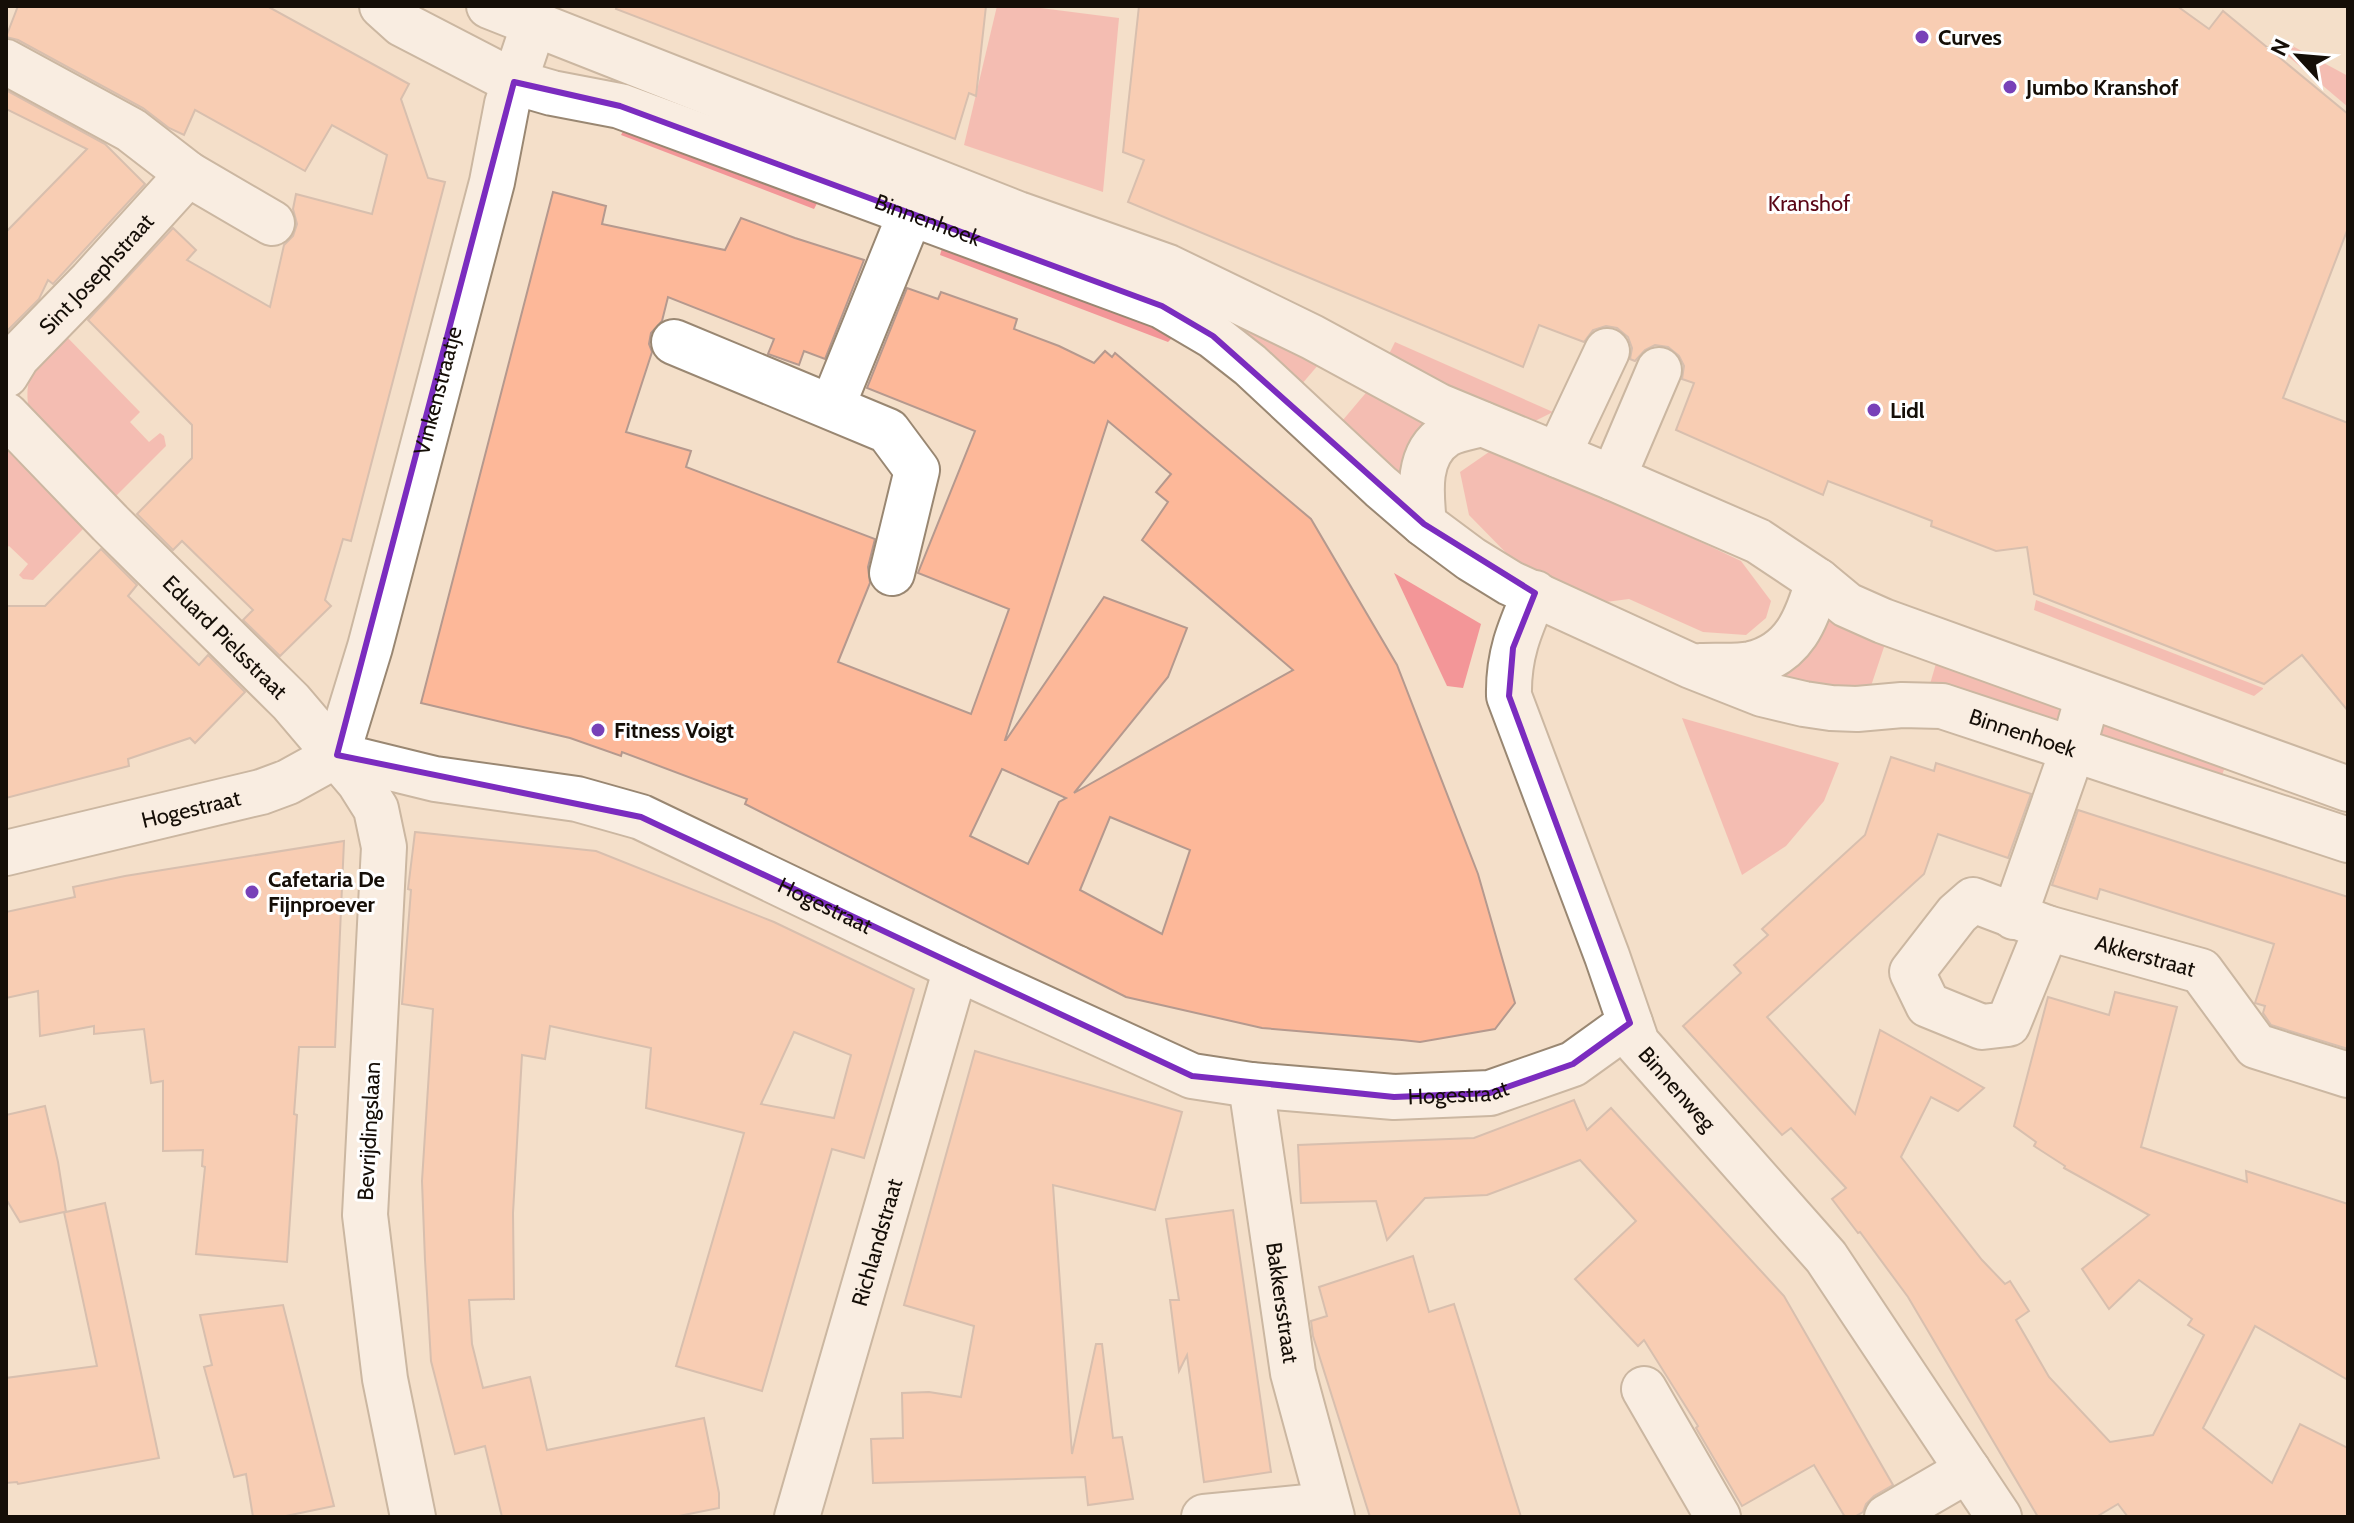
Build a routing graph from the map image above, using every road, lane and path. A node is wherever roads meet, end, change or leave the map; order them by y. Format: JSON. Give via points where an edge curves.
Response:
{"nodes":[{"id":1,"x":382,"y":6,"type":"edge"},
{"id":2,"x":489,"y":6,"type":"edge"},
{"id":3,"x":534,"y":24,"type":"junction"},
{"id":4,"x":6,"y":62,"type":"edge"},
{"id":5,"x":514,"y":82,"type":"junction"},
{"id":6,"x":188,"y":174,"type":"junction"},
{"id":7,"x":911,"y":212,"type":"junction"},
{"id":8,"x":272,"y":223,"type":"dead end"},
{"id":9,"x":674,"y":342,"type":"dead end"},
{"id":10,"x":1607,"y":351,"type":"dead end"},
{"id":11,"x":1659,"y":370,"type":"dead end"},
{"id":12,"x":6,"y":375,"type":"edge"},
{"id":13,"x":832,"y":407,"type":"junction"},
{"id":14,"x":6,"y":415,"type":"edge"},
{"id":15,"x":1482,"y":424,"type":"junction"},
{"id":16,"x":1558,"y":455,"type":"junction"},
{"id":17,"x":1613,"y":478,"type":"junction"},
{"id":18,"x":1424,"y":524,"type":"junction"},
{"id":19,"x":892,"y":573,"type":"dead end"},
{"id":20,"x":1818,"y":581,"type":"junction"},
{"id":21,"x":1529,"y":606,"type":"junction"},
{"id":22,"x":1691,"y":666,"type":"junction"},
{"id":23,"x":2088,"y":696,"type":"junction"},
{"id":24,"x":2073,"y":749,"type":"junction"},
{"id":25,"x":337,"y":755,"type":"junction"},
{"id":26,"x":2348,"y":789,"type":"edge"},
{"id":27,"x":2348,"y":840,"type":"edge"},
{"id":28,"x":6,"y":853,"type":"edge"},
{"id":29,"x":956,"y":968,"type":"junction"},
{"id":30,"x":1630,"y":1023,"type":"junction"},
{"id":31,"x":2348,"y":1075,"type":"edge"},
{"id":32,"x":1251,"y":1085,"type":"junction"},
{"id":33,"x":1644,"y":1389,"type":"dead end"},
{"id":34,"x":1968,"y":1470,"type":"junction"},
{"id":35,"x":1330,"y":1511,"type":"edge"},
{"id":36,"x":413,"y":1517,"type":"edge"},
{"id":37,"x":797,"y":1517,"type":"edge"},
{"id":38,"x":1204,"y":1517,"type":"edge"},
{"id":39,"x":1718,"y":1517,"type":"edge"},
{"id":40,"x":1887,"y":1517,"type":"edge"},
{"id":41,"x":1999,"y":1517,"type":"edge"}],
"edges":[{"from":1,"to":5,"type":"street","name":"Binnenhoek","via":[[402,24]]},
{"from":2,"to":3,"type":"street","name":"Binnenhoek"},
{"from":3,"to":5,"type":"street","name":"Vinkenstraatje"},
{"from":3,"to":15,"type":"street","name":"Binnenhoek","via":[[1018,214],[1168,267]]},
{"from":4,"to":6,"type":"street","via":[[131,130]]},
{"from":5,"to":7,"type":"street","name":"Binnenhoek","via":[[620,106]]},
{"from":5,"to":25,"type":"street","name":"Vinkenstraatje","via":[[370,647]]},
{"from":6,"to":8,"type":"street"},
{"from":6,"to":12,"type":"street","name":"Sint Josephstraat"},
{"from":7,"to":13,"type":"street"},
{"from":7,"to":18,"type":"street","name":"Binnenhoek","via":[[1162,306],[1213,336]]},
{"from":9,"to":13,"type":"street"},
{"from":10,"to":16,"type":"street"},
{"from":11,"to":17,"type":"street"},
{"from":13,"to":19,"type":"street","via":[[888,431],[917,470]]},
{"from":14,"to":25,"type":"street","name":"Eduard Pielsstraat","via":[[266,675]]},
{"from":15,"to":16,"type":"street","name":"Binnenhoek"},
{"from":15,"to":18,"type":"street","via":[[1445,436],[1426,458]]},
{"from":16,"to":17,"type":"street","name":"Binnenhoek"},
{"from":17,"to":20,"type":"street","name":"Binnenhoek","via":[[1758,541]]},
{"from":18,"to":21,"type":"street","name":"Binnenhoek","via":[[1510,583]]},
{"from":20,"to":22,"type":"street","name":"Binnenhoek","via":[[1784,650],[1752,664]]},
{"from":20,"to":23,"type":"street","name":"Binnenhoek","via":[[1847,605],[1883,621]]},
{"from":21,"to":22,"type":"street","name":"Binnenhoek"},
{"from":21,"to":30,"type":"street","name":"Binnenweg","via":[[1513,648],[1509,696]]},
{"from":22,"to":24,"type":"street","name":"Binnenhoek","via":[[1804,704],[1857,709],[1942,706]]},
{"from":23,"to":24,"type":"street","name":"Akkerstraat"},
{"from":23,"to":26,"type":"street","name":"Binnenhoek"},
{"from":24,"to":27,"type":"street","name":"Binnenhoek"},
{"from":24,"to":31,"type":"street","name":"Akkerstraat","via":[[2030,923],[2201,971],[2256,1046]]},
{"from":25,"to":28,"type":"street","name":"Hogestraat","via":[[261,792]]},
{"from":25,"to":29,"type":"street","name":"Hogestraat","via":[[435,779],[577,799],[641,817]]},
{"from":25,"to":36,"type":"street","name":"Bevrijdingslaan","via":[[376,809],[384,847],[365,1215],[385,1379]]},
{"from":29,"to":32,"type":"street","name":"Hogestraat","via":[[1192,1076]]},
{"from":29,"to":37,"type":"street","name":"Richlandstraat"},
{"from":30,"to":32,"type":"street","name":"Hogestraat","via":[[1573,1064],[1490,1093],[1394,1097]]},
{"from":30,"to":34,"type":"street","name":"Binnenweg","via":[[1637,1043],[1826,1257]]},
{"from":32,"to":35,"type":"street","name":"Bakkersstraat","via":[[1293,1373]]},
{"from":33,"to":39,"type":"street"},
{"from":34,"to":40,"type":"street"},
{"from":34,"to":41,"type":"street","name":"Binnenweg"},
{"from":35,"to":38,"type":"street"}]}
